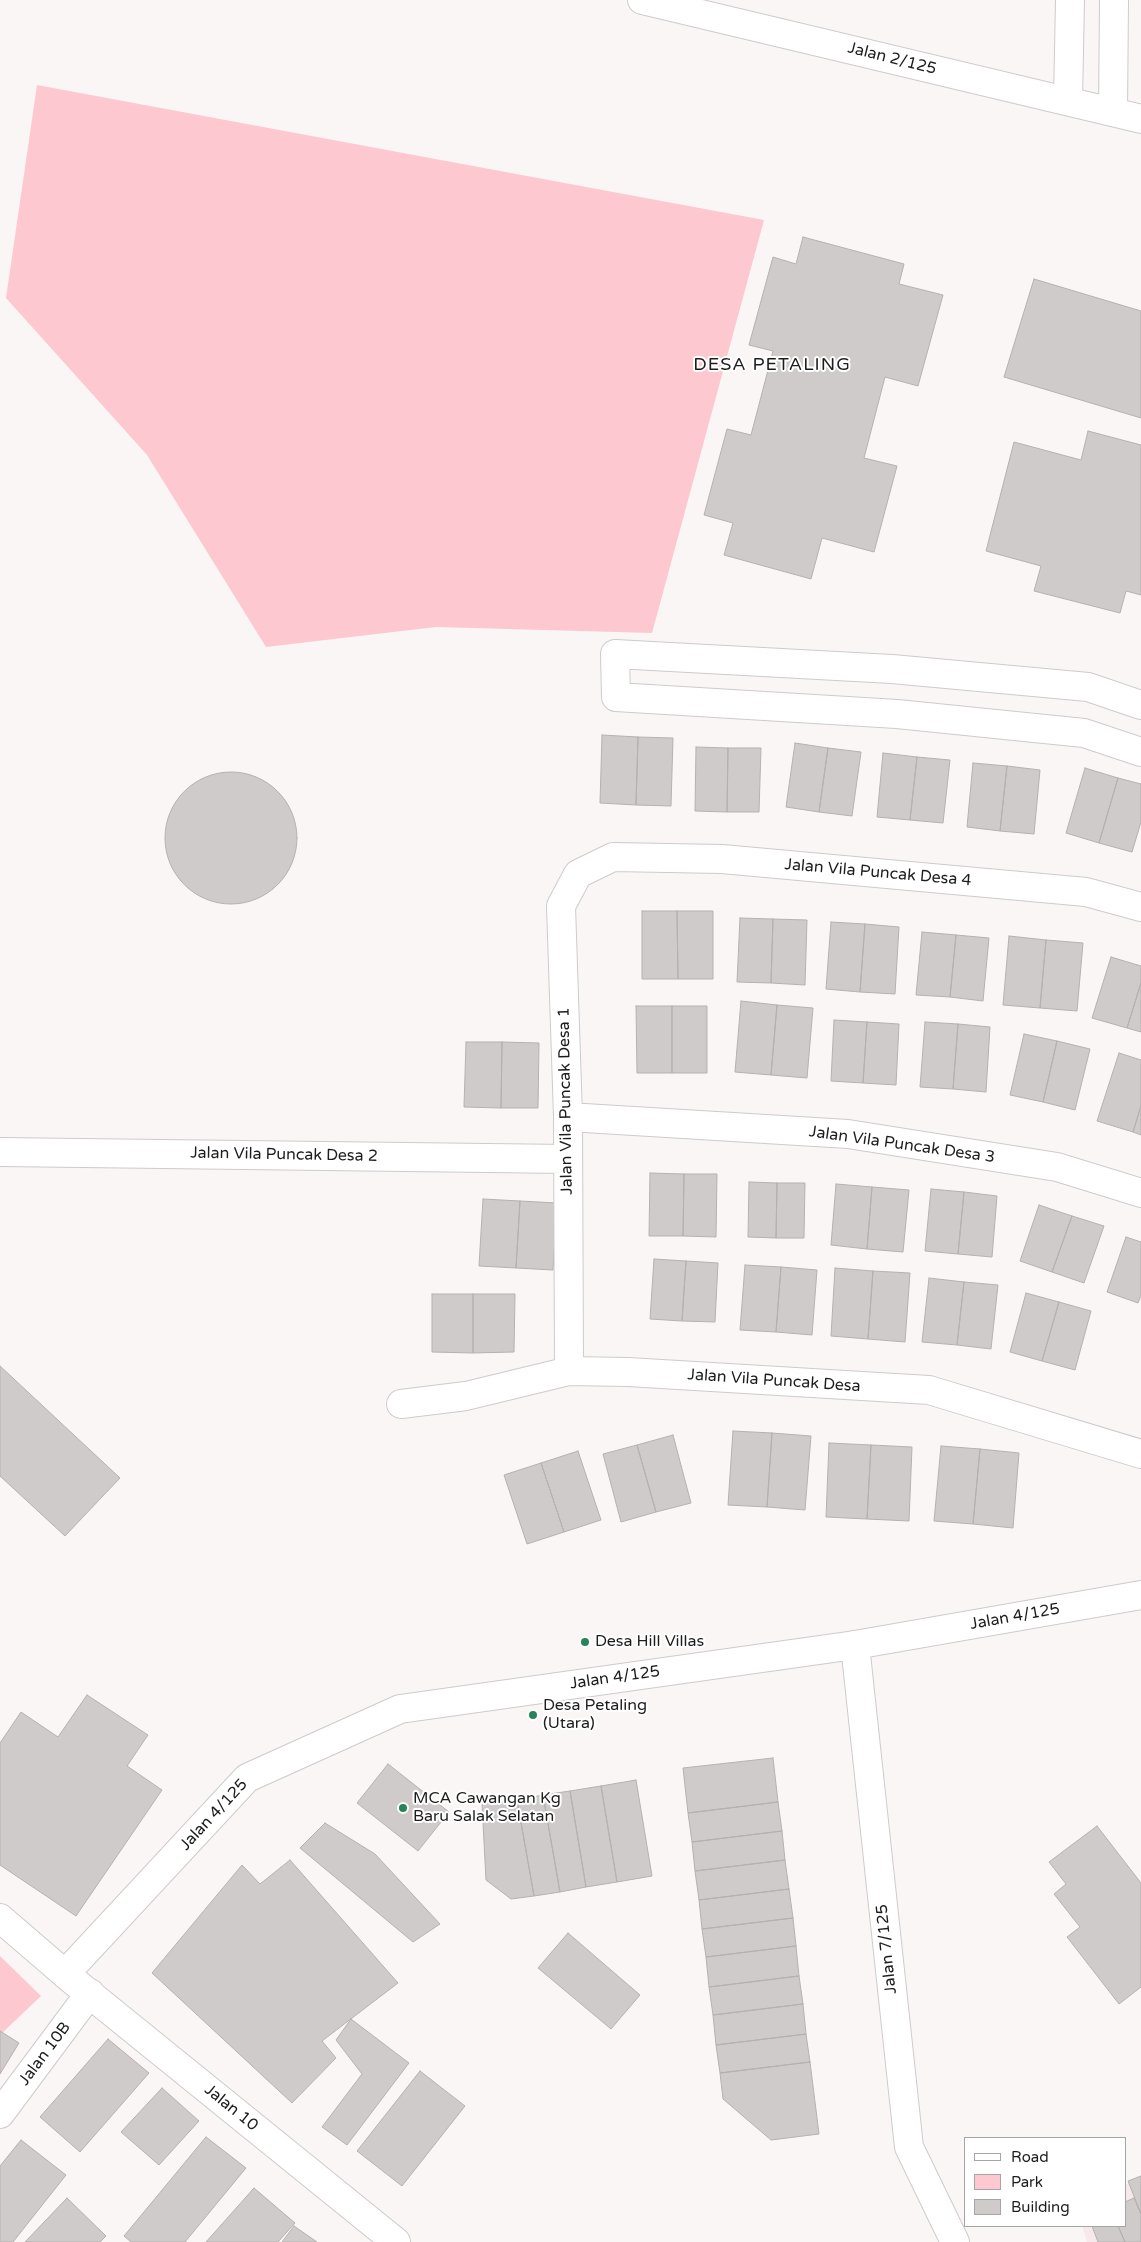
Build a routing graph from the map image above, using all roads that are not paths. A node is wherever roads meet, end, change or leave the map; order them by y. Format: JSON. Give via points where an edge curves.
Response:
{"nodes":[{"id":1,"x":642,"y":0,"type":"edge"},
{"id":2,"x":1070,"y":0,"type":"edge"},
{"id":3,"x":1114,"y":0,"type":"edge"},
{"id":4,"x":1068,"y":100,"type":"junction"},
{"id":5,"x":1113,"y":112,"type":"junction"},
{"id":6,"x":1141,"y":119,"type":"edge"},
{"id":7,"x":1141,"y":705,"type":"edge"},
{"id":8,"x":1141,"y":752,"type":"edge"},
{"id":9,"x":613,"y":857,"type":"joint"},
{"id":10,"x":1141,"y":907,"type":"edge"},
{"id":11,"x":568,"y":1117,"type":"junction"},
{"id":12,"x":0,"y":1152,"type":"edge"},
{"id":13,"x":568,"y":1159,"type":"junction"},
{"id":14,"x":1141,"y":1193,"type":"edge"},
{"id":15,"x":570,"y":1370,"type":"junction"},
{"id":16,"x":401,"y":1404,"type":"dead end"},
{"id":17,"x":1141,"y":1454,"type":"edge"},
{"id":18,"x":1141,"y":1595,"type":"edge"},
{"id":19,"x":854,"y":1645,"type":"junction"},
{"id":20,"x":0,"y":1918,"type":"edge"},
{"id":21,"x":65,"y":1974,"type":"junction"},
{"id":22,"x":90,"y":1993,"type":"junction"},
{"id":23,"x":0,"y":2114,"type":"edge"},
{"id":24,"x":396,"y":2242,"type":"edge"},
{"id":25,"x":955,"y":2242,"type":"edge"}],
"edges":[{"from":1,"to":4,"type":"street","name":"Jalan 2/125"},
{"from":2,"to":4,"type":"street"},
{"from":3,"to":5,"type":"street"},
{"from":4,"to":5,"type":"street","name":"Jalan 2/125"},
{"from":5,"to":6,"type":"street","name":"Jalan 2/125"},
{"from":7,"to":8,"type":"street","via":[[1088,687],[892,669],[615,654],[616,697],[897,714],[1084,732]]},
{"from":9,"to":10,"type":"street","name":"Jalan Vila Puncak Desa 4","via":[[722,859],[967,880],[1086,892]]},
{"from":9,"to":11,"type":"street","name":"Jalan Vila Puncak Desa 1","via":[[578,874],[561,906]]},
{"from":11,"to":13,"type":"street","name":"Jalan Vila Puncak Desa 1"},
{"from":11,"to":14,"type":"street","name":"Jalan Vila Puncak Desa 3","via":[[848,1134],[1057,1167]]},
{"from":12,"to":13,"type":"street","name":"Jalan Vila Puncak Desa 2"},
{"from":13,"to":15,"type":"street","name":"Jalan Vila Puncak Desa 1"},
{"from":15,"to":16,"type":"street","name":"Jalan Vila Puncak Desa","via":[[466,1396]]},
{"from":15,"to":17,"type":"street","name":"Jalan Vila Puncak Desa","via":[[929,1390]]},
{"from":18,"to":19,"type":"street","name":"Jalan 4/125"},
{"from":19,"to":21,"type":"street","name":"Jalan 4/125","via":[[400,1709],[248,1778]]},
{"from":19,"to":25,"type":"street","name":"Jalan 7/125","via":[[909,2147]]},
{"from":20,"to":21,"type":"street","name":"Jalan 10"},
{"from":21,"to":22,"type":"street","name":"Jalan 10"},
{"from":22,"to":23,"type":"street","name":"Jalan 10B"},
{"from":22,"to":24,"type":"street","name":"Jalan 10"}]}
